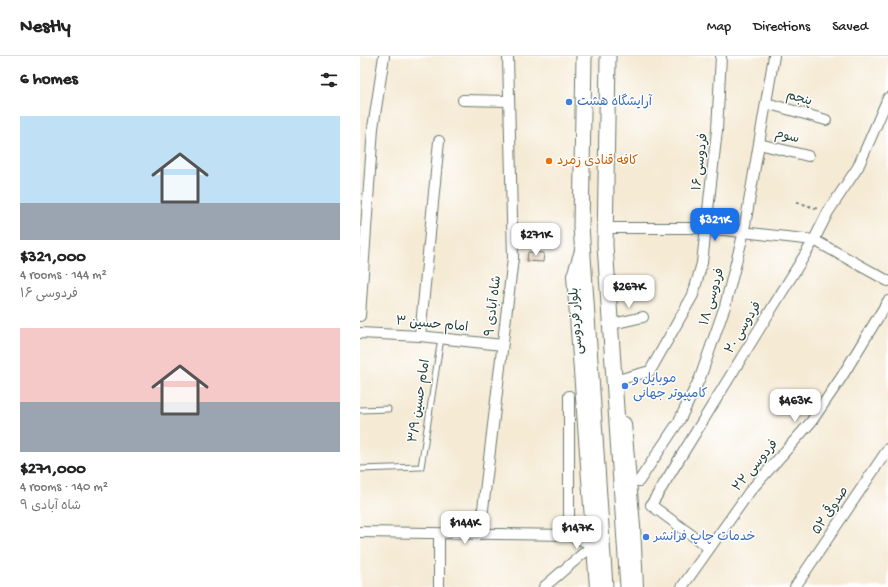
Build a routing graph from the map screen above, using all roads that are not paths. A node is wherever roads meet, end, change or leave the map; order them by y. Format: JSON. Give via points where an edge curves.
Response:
{"nodes":[{"id":1,"x":384,"y":56,"type":"edge"},
{"id":2,"x":508,"y":56,"type":"edge"},
{"id":3,"x":584,"y":56,"type":"edge"},
{"id":4,"x":608,"y":56,"type":"edge"},
{"id":5,"x":721,"y":56,"type":"edge"},
{"id":6,"x":774,"y":56,"type":"edge"},
{"id":7,"x":888,"y":98,"type":"edge"},
{"id":8,"x":463,"y":100,"type":"dead end"},
{"id":9,"x":509,"y":101,"type":"junction"},
{"id":10,"x":766,"y":103,"type":"junction"},
{"id":11,"x":826,"y":120,"type":"dead end"},
{"id":12,"x":439,"y":141,"type":"dead end"},
{"id":13,"x":759,"y":144,"type":"junction"},
{"id":14,"x":808,"y":156,"type":"dead end"},
{"id":15,"x":604,"y":228,"type":"junction"},
{"id":16,"x":706,"y":228,"type":"junction"},
{"id":17,"x":744,"y":231,"type":"junction"},
{"id":18,"x":814,"y":240,"type":"junction"},
{"id":19,"x":605,"y":245,"type":"junction"},
{"id":20,"x":583,"y":248,"type":"junction"},
{"id":21,"x":888,"y":282,"type":"edge"},
{"id":22,"x":888,"y":301,"type":"edge"},
{"id":23,"x":360,"y":316,"type":"edge"},
{"id":24,"x":643,"y":317,"type":"dead end"},
{"id":25,"x":617,"y":323,"type":"junction"},
{"id":26,"x":360,"y":333,"type":"edge"},
{"id":27,"x":420,"y":336,"type":"junction"},
{"id":28,"x":440,"y":338,"type":"junction"},
{"id":29,"x":502,"y":345,"type":"junction"},
{"id":30,"x":620,"y":379,"type":"junction"},
{"id":31,"x":569,"y":396,"type":"dead end"},
{"id":32,"x":388,"y":409,"type":"dead end"},
{"id":33,"x":360,"y":410,"type":"edge"},
{"id":34,"x":888,"y":449,"type":"edge"},
{"id":35,"x":360,"y":469,"type":"edge"},
{"id":36,"x":639,"y":481,"type":"dead end"},
{"id":37,"x":360,"y":532,"type":"edge"},
{"id":38,"x":439,"y":534,"type":"junction"},
{"id":39,"x":480,"y":534,"type":"junction"},
{"id":40,"x":570,"y":535,"type":"junction"},
{"id":41,"x":593,"y":545,"type":"junction"},
{"id":42,"x":709,"y":548,"type":"junction"},
{"id":43,"x":439,"y":587,"type":"edge"},
{"id":44,"x":544,"y":587,"type":"edge"},
{"id":45,"x":597,"y":587,"type":"edge"},
{"id":46,"x":606,"y":587,"type":"edge"},
{"id":47,"x":628,"y":587,"type":"edge"},
{"id":48,"x":636,"y":587,"type":"edge"},
{"id":49,"x":682,"y":587,"type":"edge"},
{"id":50,"x":794,"y":587,"type":"edge"}],
"edges":[{"from":1,"to":23,"type":"street","via":[[373,128]]},
{"from":2,"to":9,"type":"street","name":"شاه آبادی ۹"},
{"from":3,"to":20,"type":"main road","name":"بلوار فردوسی","via":[[581,226]]},
{"from":4,"to":15,"type":"main road"},
{"from":5,"to":16,"type":"street","name":"فردوسی ۱۶","via":[[717,130]]},
{"from":6,"to":10,"type":"street","name":"فردوسی ۱۸"},
{"from":7,"to":18,"type":"street","name":"فردوسی ۲۰","via":[[858,167],[828,212]]},
{"from":8,"to":9,"type":"street"},
{"from":9,"to":29,"type":"street","name":"شاه آبادی ۹","via":[[513,258]]},
{"from":10,"to":11,"type":"street","name":"پنجم"},
{"from":10,"to":13,"type":"street","name":"فردوسی ۱۸"},
{"from":12,"to":27,"type":"street"},
{"from":13,"to":14,"type":"street","name":"سوم"},
{"from":13,"to":17,"type":"street","name":"فردوسی ۱۸"},
{"from":15,"to":16,"type":"street"},
{"from":15,"to":19,"type":"main road"},
{"from":16,"to":17,"type":"street"},
{"from":16,"to":30,"type":"street","name":"فردوسی ۱۶","via":[[702,263],[693,294],[650,371]]},
{"from":17,"to":18,"type":"street"},
{"from":17,"to":36,"type":"street","name":"فردوسی ۱۸","via":[[725,306],[700,378],[679,421]]},
{"from":18,"to":21,"type":"street"},
{"from":18,"to":42,"type":"street","name":"فردوسی ۲۰","via":[[651,505]]},
{"from":19,"to":25,"type":"main road","via":[[612,269]]},
{"from":19,"to":47,"type":"main road"},
{"from":20,"to":41,"type":"main road","name":"بلوار فردوسی","via":[[574,276]]},
{"from":20,"to":46,"type":"main road"},
{"from":22,"to":42,"type":"street","name":"فردوسی ۲۲","via":[[811,422],[750,490]]},
{"from":24,"to":25,"type":"street"},
{"from":25,"to":30,"type":"main road"},
{"from":26,"to":27,"type":"street","name":"امام حسین ۳"},
{"from":27,"to":28,"type":"street","name":"امام حسین ۳"},
{"from":28,"to":29,"type":"street","name":"امام حسین ۳"},
{"from":28,"to":35,"type":"lane","name":"امام حسین ۳/۹","via":[[421,467]]},
{"from":29,"to":39,"type":"street","name":"شاه آبادی ۹"},
{"from":30,"to":48,"type":"main road"},
{"from":31,"to":40,"type":"street"},
{"from":32,"to":33,"type":"lane"},
{"from":34,"to":50,"type":"street","name":"صدوقی ۵۲"},
{"from":37,"to":38,"type":"street"},
{"from":38,"to":39,"type":"street"},
{"from":38,"to":43,"type":"street"},
{"from":39,"to":40,"type":"street"},
{"from":40,"to":41,"type":"street"},
{"from":41,"to":44,"type":"street"},
{"from":41,"to":45,"type":"main road","name":"بلوار فردوسی"},
{"from":42,"to":49,"type":"street","name":"فردوسی ۲۲"}]}
